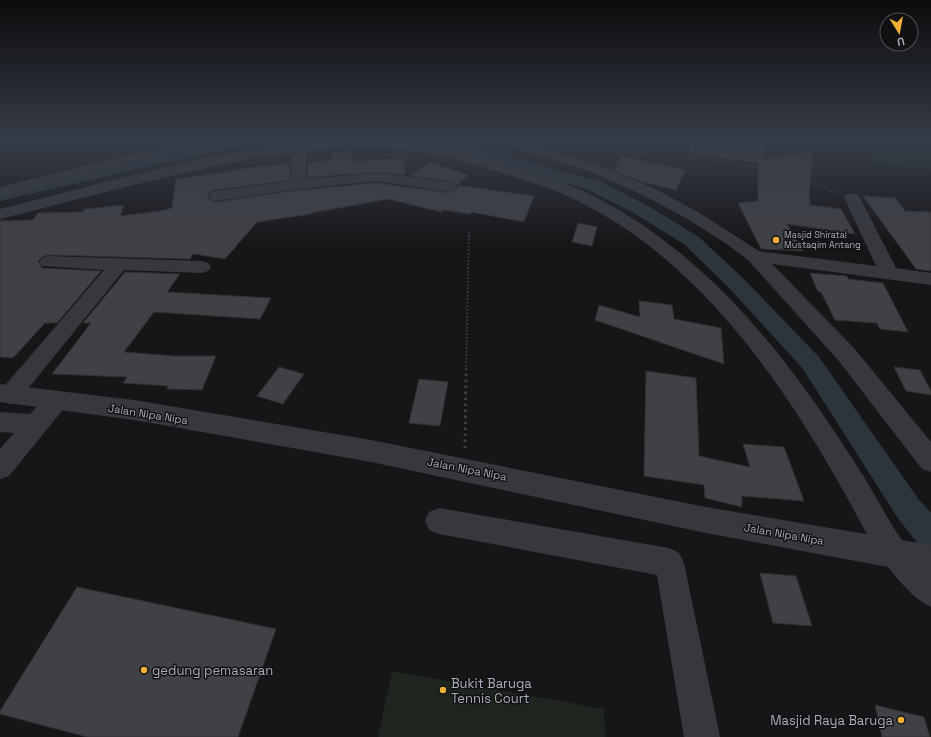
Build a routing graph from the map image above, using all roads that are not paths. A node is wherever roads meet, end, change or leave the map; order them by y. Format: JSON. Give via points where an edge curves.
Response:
{"nodes":[{"id":1,"x":62,"y":176,"type":"edge"},
{"id":2,"x":149,"y":176,"type":"edge"},
{"id":3,"x":298,"y":176,"type":"edge"},
{"id":4,"x":528,"y":176,"type":"edge"},
{"id":5,"x":612,"y":176,"type":"edge"},
{"id":6,"x":298,"y":184,"type":"junction"},
{"id":7,"x":449,"y":187,"type":"dead end"},
{"id":8,"x":3,"y":192,"type":"edge"},
{"id":9,"x":216,"y":196,"type":"dead end"},
{"id":10,"x":852,"y":198,"type":"road end"},
{"id":11,"x":5,"y":213,"type":"edge"},
{"id":12,"x":754,"y":256,"type":"junction"},
{"id":13,"x":48,"y":262,"type":"dead end"},
{"id":14,"x":119,"y":264,"type":"junction"},
{"id":15,"x":202,"y":267,"type":"dead end"},
{"id":16,"x":889,"y":273,"type":"junction"},
{"id":17,"x":931,"y":279,"type":"edge"},
{"id":18,"x":5,"y":394,"type":"edge"},
{"id":19,"x":57,"y":400,"type":"junction"},
{"id":20,"x":0,"y":422,"type":"edge"},
{"id":21,"x":34,"y":425,"type":"junction"},
{"id":22,"x":931,"y":461,"type":"edge"},
{"id":23,"x":0,"y":468,"type":"edge"},
{"id":24,"x":439,"y":521,"type":"dead end"},
{"id":25,"x":895,"y":554,"type":"junction"},
{"id":26,"x":931,"y":560,"type":"edge"},
{"id":27,"x":931,"y":592,"type":"edge"},
{"id":28,"x":702,"y":737,"type":"edge"}],
"edges":[{"from":1,"to":8,"type":"street"},
{"from":2,"to":11,"type":"street"},
{"from":3,"to":6,"type":"street"},
{"from":4,"to":25,"type":"street","via":[[572,193],[636,227],[682,263],[728,310],[773,363],[831,445]]},
{"from":5,"to":12,"type":"street","via":[[692,215]]},
{"from":6,"to":7,"type":"street","via":[[377,177]]},
{"from":6,"to":9,"type":"street"},
{"from":8,"to":11,"type":"street"},
{"from":10,"to":16,"type":"street"},
{"from":12,"to":16,"type":"street"},
{"from":12,"to":22,"type":"street","via":[[846,354]]},
{"from":13,"to":14,"type":"street"},
{"from":14,"to":15,"type":"street"},
{"from":14,"to":18,"type":"street","via":[[62,333]]},
{"from":16,"to":17,"type":"street"},
{"from":18,"to":19,"type":"street","name":"Jalan Nipa Nipa"},
{"from":19,"to":21,"type":"street"},
{"from":19,"to":25,"type":"street","name":"Jalan Nipa Nipa","via":[[134,410],[371,450],[706,520]]},
{"from":20,"to":21,"type":"street"},
{"from":21,"to":23,"type":"street"},
{"from":24,"to":28,"type":"street","via":[[669,563]]},
{"from":25,"to":26,"type":"street","name":"Jalan Nipa Nipa"},
{"from":25,"to":27,"type":"street"}]}
